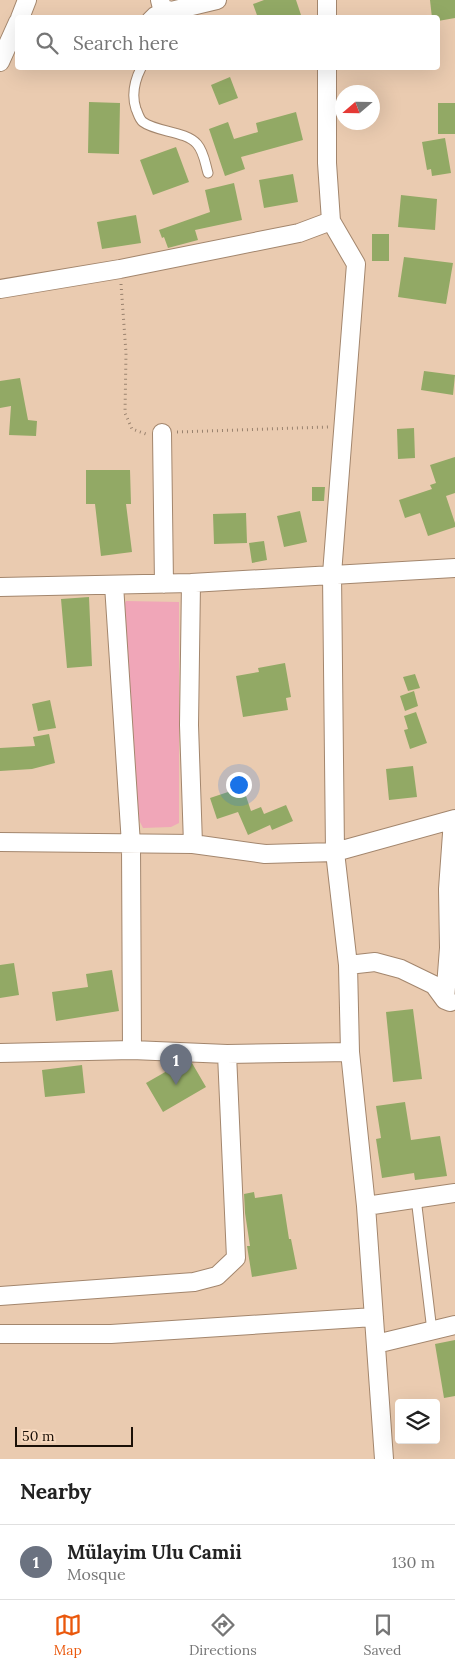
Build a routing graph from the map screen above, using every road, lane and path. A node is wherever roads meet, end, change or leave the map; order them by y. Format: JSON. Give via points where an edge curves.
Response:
{"nodes":[{"id":1,"x":27,"y":0,"type":"edge"},
{"id":2,"x":217,"y":0,"type":"edge"},
{"id":3,"x":327,"y":0,"type":"edge"},
{"id":4,"x":161,"y":4,"type":"edge"},
{"id":5,"x":21,"y":15,"type":"edge"},
{"id":6,"x":150,"y":15,"type":"edge"},
{"id":7,"x":327,"y":15,"type":"edge"},
{"id":8,"x":15,"y":29,"type":"edge"},
{"id":9,"x":0,"y":62,"type":"edge"},
{"id":10,"x":141,"y":70,"type":"edge"},
{"id":11,"x":327,"y":70,"type":"edge"},
{"id":12,"x":208,"y":173,"type":"dead end"},
{"id":13,"x":331,"y":221,"type":"junction"},
{"id":14,"x":120,"y":269,"type":"junction"},
{"id":15,"x":0,"y":289,"type":"edge"},
{"id":16,"x":344,"y":426,"type":"junction"},
{"id":17,"x":162,"y":433,"type":"junction"},
{"id":18,"x":455,"y":568,"type":"edge"},
{"id":19,"x":332,"y":574,"type":"junction"},
{"id":20,"x":191,"y":583,"type":"junction"},
{"id":21,"x":164,"y":584,"type":"junction"},
{"id":22,"x":114,"y":585,"type":"junction"},
{"id":23,"x":0,"y":586,"type":"edge"},
{"id":24,"x":454,"y":819,"type":"edge"},
{"id":25,"x":0,"y":842,"type":"edge"},
{"id":26,"x":131,"y":844,"type":"junction"},
{"id":27,"x":193,"y":844,"type":"junction"},
{"id":28,"x":335,"y":852,"type":"junction"},
{"id":29,"x":348,"y":966,"type":"junction"},
{"id":30,"x":450,"y":1002,"type":"edge"},
{"id":31,"x":132,"y":1050,"type":"junction"},
{"id":32,"x":350,"y":1052,"type":"junction"},
{"id":33,"x":0,"y":1053,"type":"edge"},
{"id":34,"x":227,"y":1054,"type":"junction"},
{"id":35,"x":455,"y":1193,"type":"edge"},
{"id":36,"x":416,"y":1198,"type":"junction"},
{"id":37,"x":366,"y":1206,"type":"junction"},
{"id":38,"x":0,"y":1296,"type":"edge"},
{"id":39,"x":374,"y":1317,"type":"junction"},
{"id":40,"x":455,"y":1325,"type":"edge"},
{"id":41,"x":432,"y":1331,"type":"junction"},
{"id":42,"x":0,"y":1334,"type":"edge"},
{"id":43,"x":376,"y":1344,"type":"junction"},
{"id":44,"x":384,"y":1459,"type":"edge"}],
"edges":[{"from":1,"to":5,"type":"street"},
{"from":2,"to":4,"type":"street","via":[[171,11]]},
{"from":3,"to":7,"type":"street"},
{"from":4,"to":6,"type":"lane"},
{"from":8,"to":9,"type":"street"},
{"from":10,"to":12,"type":"lane","via":[[135,82],[134,102],[138,116],[144,122],[197,144]]},
{"from":11,"to":13,"type":"street"},
{"from":13,"to":14,"type":"street","via":[[299,234]]},
{"from":13,"to":16,"type":"street","via":[[356,264]]},
{"from":14,"to":15,"type":"street"},
{"from":14,"to":17,"type":"path","via":[[126,353],[125,413],[132,429],[143,434]]},
{"from":16,"to":17,"type":"path"},
{"from":16,"to":19,"type":"street"},
{"from":17,"to":21,"type":"street"},
{"from":18,"to":19,"type":"street"},
{"from":19,"to":20,"type":"street"},
{"from":19,"to":28,"type":"street"},
{"from":20,"to":21,"type":"street"},
{"from":20,"to":27,"type":"street","via":[[189,725]]},
{"from":21,"to":22,"type":"street"},
{"from":22,"to":23,"type":"street"},
{"from":22,"to":26,"type":"street"},
{"from":24,"to":28,"type":"street"},
{"from":24,"to":30,"type":"street","via":[[448,889]]},
{"from":25,"to":26,"type":"street"},
{"from":26,"to":27,"type":"street"},
{"from":26,"to":31,"type":"street"},
{"from":27,"to":28,"type":"street","via":[[265,854]]},
{"from":28,"to":29,"type":"street"},
{"from":29,"to":30,"type":"street","via":[[374,962],[401,969],[434,985]]},
{"from":29,"to":32,"type":"street"},
{"from":31,"to":33,"type":"street"},
{"from":31,"to":34,"type":"street"},
{"from":32,"to":34,"type":"street"},
{"from":32,"to":37,"type":"street"},
{"from":34,"to":38,"type":"street","via":[[236,1258],[217,1276],[194,1282]]},
{"from":35,"to":36,"type":"street"},
{"from":36,"to":37,"type":"street"},
{"from":36,"to":41,"type":"lane"},
{"from":37,"to":39,"type":"street"},
{"from":39,"to":42,"type":"street","via":[[110,1334]]},
{"from":39,"to":43,"type":"street"},
{"from":40,"to":41,"type":"street"},
{"from":41,"to":43,"type":"street"},
{"from":43,"to":44,"type":"street"}]}
